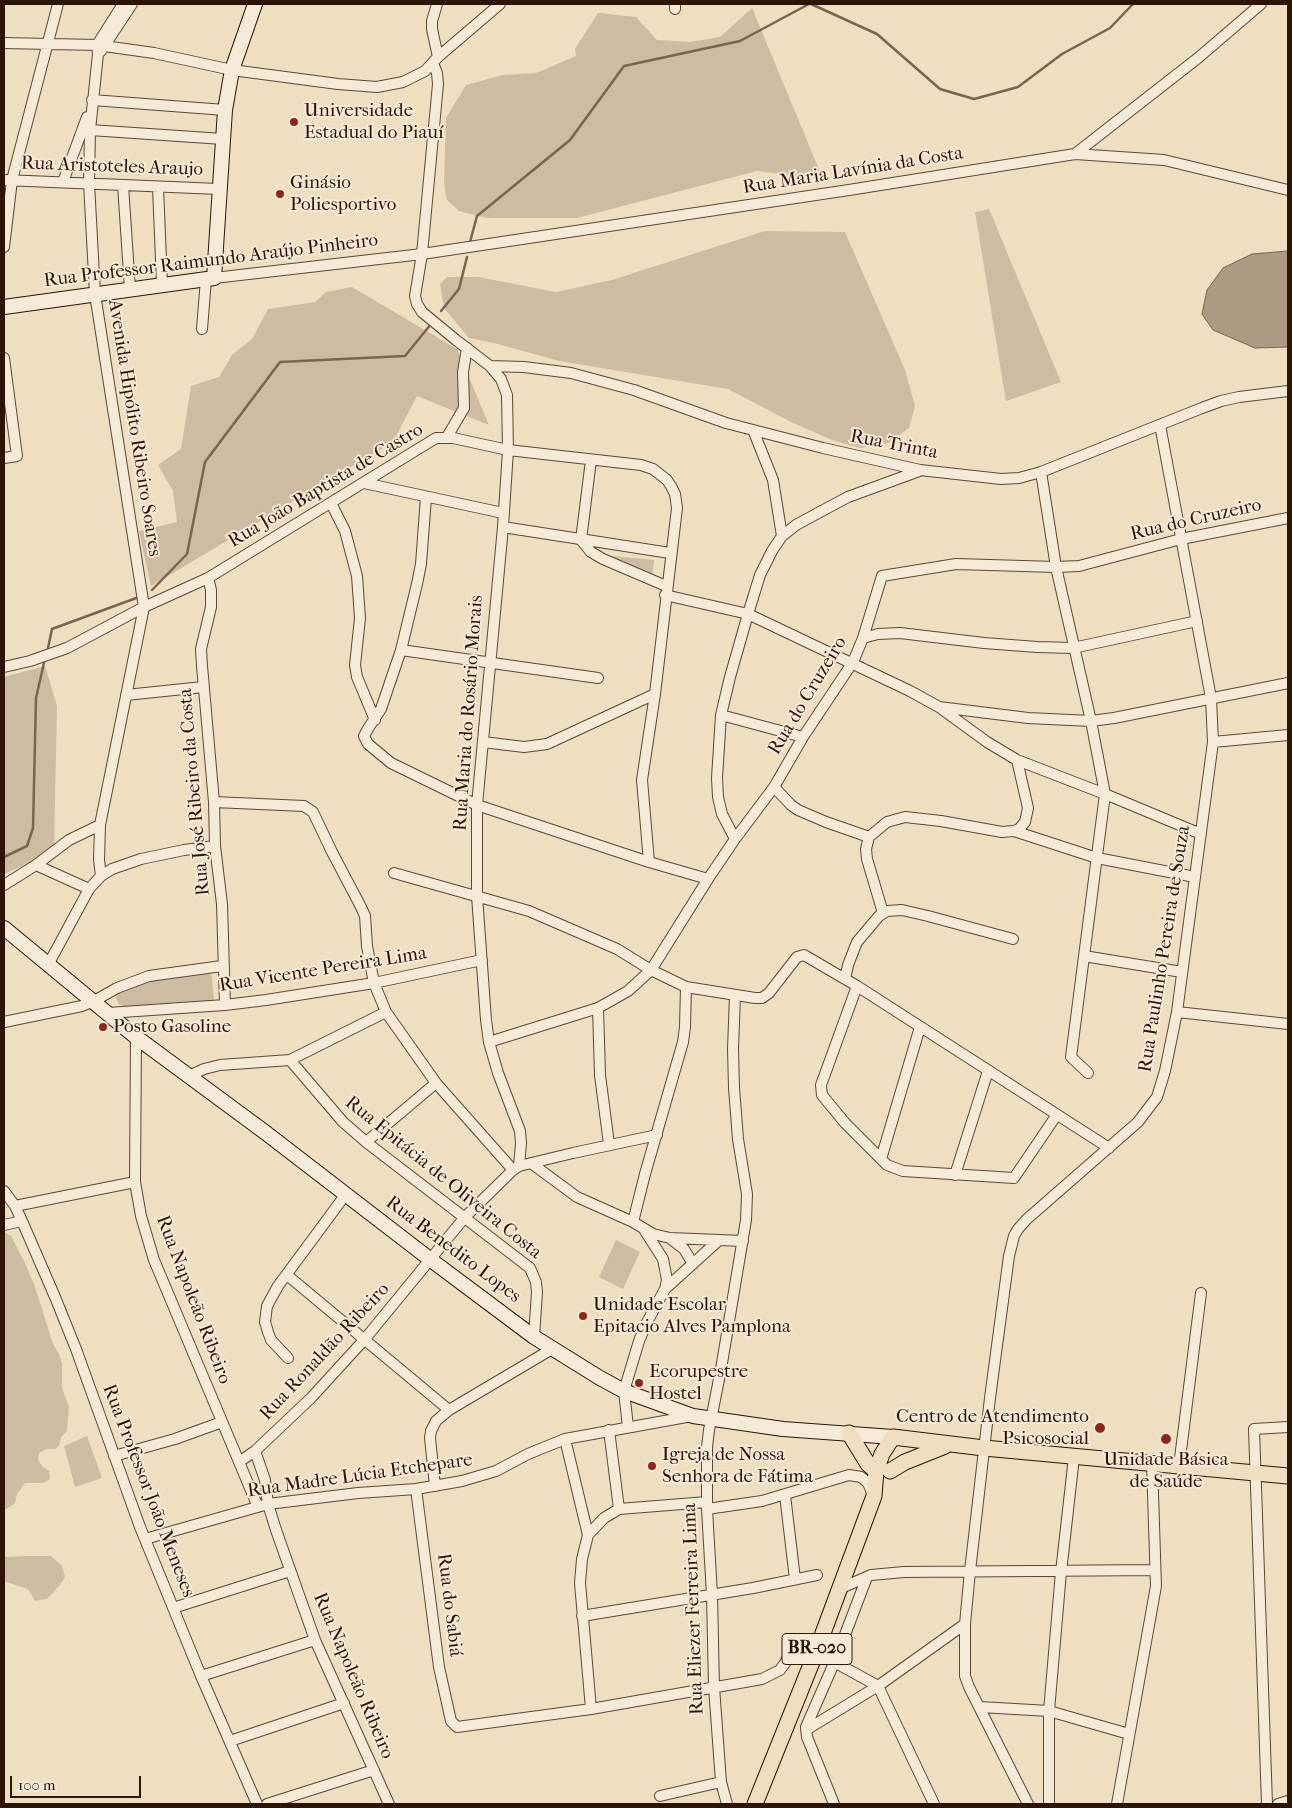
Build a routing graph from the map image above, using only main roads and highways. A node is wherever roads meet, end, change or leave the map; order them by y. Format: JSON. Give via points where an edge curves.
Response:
{"nodes":[{"id":1,"x":255,"y":4,"type":"edge"},
{"id":2,"x":4,"y":307,"type":"edge"},
{"id":3,"x":4,"y":928,"type":"edge"},
{"id":4,"x":848,"y":1433,"type":"junction"},
{"id":5,"x":893,"y":1437,"type":"junction"},
{"id":6,"x":948,"y":1445,"type":"junction"},
{"id":7,"x":883,"y":1471,"type":"junction"},
{"id":8,"x":1288,"y":1476,"type":"edge"},
{"id":9,"x":755,"y":1804,"type":"edge"}],
"edges":[{"from":1,"to":2,"type":"main road","name":"Rua Professor Raimundo Araújo Pinheiro","via":[[232,70],[225,110],[210,279]]},
{"from":3,"to":4,"type":"main road","name":"Rua Benedito Lopes","via":[[136,1037],[552,1350],[624,1391],[693,1416]]},
{"from":4,"to":5,"type":"main road","name":"Rua Benedito Lopes"},
{"from":4,"to":7,"type":"main road","via":[[868,1464]]},
{"from":5,"to":6,"type":"main road","name":"Rua Benedito Lopes"},
{"from":5,"to":7,"type":"main road","number":"BR-020","via":[[896,1454]]},
{"from":6,"to":7,"type":"main road"},
{"from":6,"to":8,"type":"main road","name":"Rua Benedito Lopes"},
{"from":7,"to":9,"type":"main road","number":"BR-020"}]}
